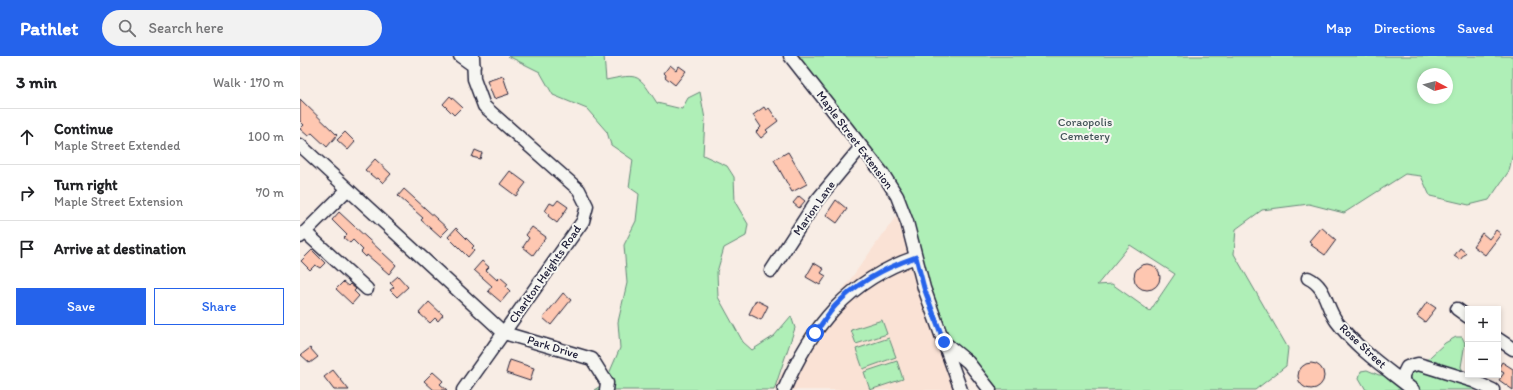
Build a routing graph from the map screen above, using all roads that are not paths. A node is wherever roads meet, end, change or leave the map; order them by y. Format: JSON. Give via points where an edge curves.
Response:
{"nodes":[{"id":1,"x":460,"y":56,"type":"edge"},
{"id":2,"x":790,"y":56,"type":"edge"},
{"id":3,"x":473,"y":61,"type":"edge"},
{"id":4,"x":300,"y":145,"type":"edge"},
{"id":5,"x":861,"y":147,"type":"junction"},
{"id":6,"x":348,"y":190,"type":"junction"},
{"id":7,"x":303,"y":235,"type":"edge"},
{"id":8,"x":916,"y":257,"type":"junction"},
{"id":9,"x":771,"y":271,"type":"dead end"},
{"id":10,"x":1308,"y":278,"type":"dead end"},
{"id":11,"x":367,"y":289,"type":"dead end"},
{"id":12,"x":1457,"y":309,"type":"dead end"},
{"id":13,"x":1465,"y":315,"type":"edge"},
{"id":14,"x":504,"y":333,"type":"junction"},
{"id":15,"x":1501,"y":341,"type":"edge"},
{"id":16,"x":944,"y":342,"type":"junction"},
{"id":17,"x":1513,"y":349,"type":"edge"},
{"id":18,"x":1403,"y":382,"type":"junction"},
{"id":19,"x":463,"y":390,"type":"edge"},
{"id":20,"x":606,"y":390,"type":"edge"},
{"id":21,"x":784,"y":390,"type":"edge"},
{"id":22,"x":961,"y":390,"type":"edge"},
{"id":23,"x":990,"y":390,"type":"edge"},
{"id":24,"x":1414,"y":390,"type":"edge"},
{"id":25,"x":1493,"y":390,"type":"edge"}],
"edges":[{"from":1,"to":3,"type":"street"},
{"from":2,"to":5,"type":"street","name":"Maple Street Extension"},
{"from":3,"to":14,"type":"street","name":"Charlton Heights Road","via":[[474,79],[484,106],[579,190],[587,206],[583,221]]},
{"from":4,"to":6,"type":"street","name":"Charlton Heights Road"},
{"from":5,"to":8,"type":"street","name":"Maple Street Extension","via":[[899,201]]},
{"from":5,"to":9,"type":"street","name":"Marion Lane","via":[[817,200]]},
{"from":6,"to":7,"type":"street"},
{"from":6,"to":14,"type":"street","name":"Charlton Heights Road"},
{"from":7,"to":11,"type":"street"},
{"from":8,"to":16,"type":"street","name":"Maple Street Extension","via":[[924,288]]},
{"from":8,"to":21,"type":"street","via":[[881,271],[835,306],[800,357]]},
{"from":10,"to":18,"type":"street","name":"Rose Street","via":[[1321,287],[1330,313],[1348,335],[1368,355]]},
{"from":12,"to":13,"type":"street"},
{"from":14,"to":19,"type":"street"},
{"from":14,"to":20,"type":"street","name":"Park Drive","via":[[592,359],[607,383]]},
{"from":15,"to":17,"type":"street"},
{"from":16,"to":22,"type":"street","name":"Maple Street Extension"},
{"from":16,"to":23,"type":"street","via":[[968,362]]},
{"from":18,"to":24,"type":"street","name":"Rose Street"},
{"from":18,"to":25,"type":"street","via":[[1406,367],[1418,364]]}]}
